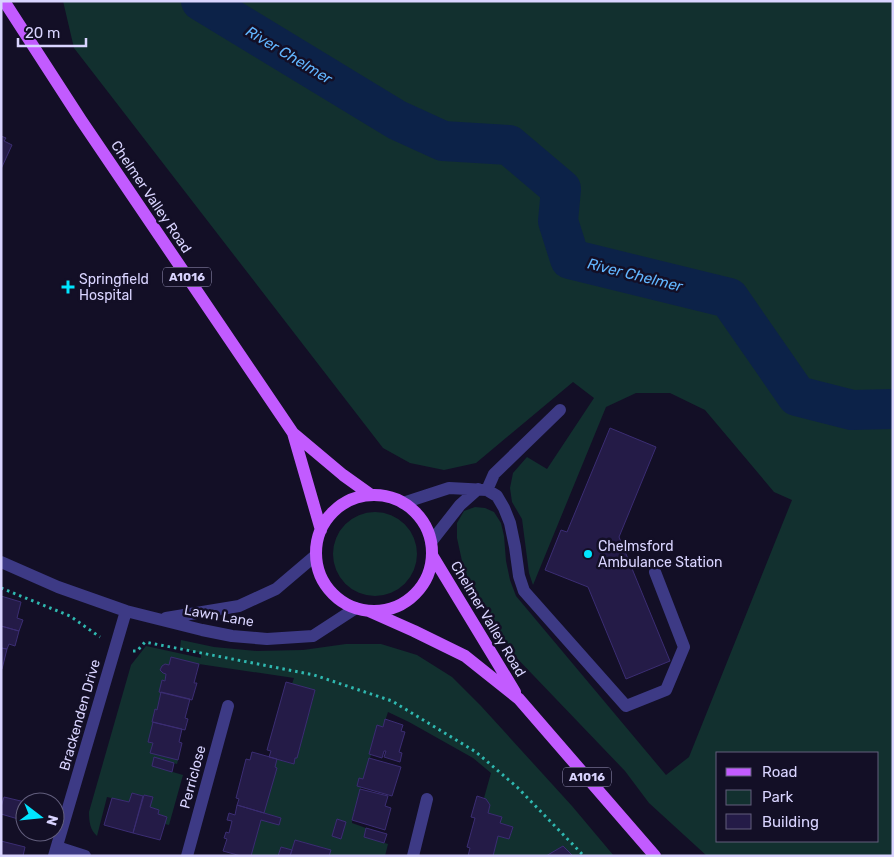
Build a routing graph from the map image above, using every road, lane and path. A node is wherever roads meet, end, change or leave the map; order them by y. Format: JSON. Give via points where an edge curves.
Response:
{"nodes":[{"id":1,"x":4,"y":1,"type":"edge"},
{"id":2,"x":560,"y":410,"type":"dead end"},
{"id":3,"x":293,"y":433,"type":"junction"},
{"id":4,"x":482,"y":490,"type":"junction"},
{"id":5,"x":372,"y":495,"type":"junction"},
{"id":6,"x":403,"y":503,"type":"junction"},
{"id":7,"x":321,"y":530,"type":"junction"},
{"id":8,"x":432,"y":548,"type":"junction"},
{"id":9,"x":316,"y":555,"type":"junction"},
{"id":10,"x":1,"y":562,"type":"edge"},
{"id":11,"x":655,"y":572,"type":"dead end"},
{"id":12,"x":1,"y":588,"type":"edge"},
{"id":13,"x":356,"y":608,"type":"junction"},
{"id":14,"x":126,"y":611,"type":"junction"},
{"id":15,"x":369,"y":611,"type":"junction"},
{"id":16,"x":158,"y":619,"type":"junction"},
{"id":17,"x":116,"y":648,"type":"junction"},
{"id":18,"x":519,"y":699,"type":"junction"},
{"id":19,"x":228,"y":706,"type":"dead end"},
{"id":20,"x":427,"y":799,"type":"dead end"},
{"id":21,"x":56,"y":852,"type":"edge"},
{"id":22,"x":85,"y":856,"type":"edge"},
{"id":23,"x":187,"y":856,"type":"edge"},
{"id":24,"x":413,"y":856,"type":"edge"},
{"id":25,"x":584,"y":856,"type":"edge"},
{"id":26,"x":655,"y":856,"type":"edge"}],
"edges":[{"from":1,"to":3,"type":"main road","name":"Chelmer Valley Road","number":"A1016"},
{"from":2,"to":4,"type":"street","via":[[494,474]]},
{"from":3,"to":5,"type":"main road","name":"Chelmer Valley Road","number":"A1016"},
{"from":3,"to":7,"type":"main road","name":"Chelmer Valley Road","number":"A1016"},
{"from":4,"to":6,"type":"street","via":[[449,488]]},
{"from":4,"to":8,"type":"street","via":[[460,505]]},
{"from":4,"to":11,"type":"street","via":[[497,496],[504,508],[524,591],[626,706],[666,690],[684,647]]},
{"from":5,"to":6,"type":"main road","number":"A1016","via":[[388,496]]},
{"from":5,"to":7,"type":"main road","number":"A1016","via":[[361,496],[338,507]]},
{"from":6,"to":8,"type":"main road","number":"A1016","via":[[423,521]]},
{"from":7,"to":9,"type":"main road","number":"A1016"},
{"from":8,"to":15,"type":"main road","number":"A1016","via":[[428,574],[414,596],[388,610]]},
{"from":8,"to":18,"type":"main road","name":"Chelmer Valley Road","number":"A1016"},
{"from":9,"to":13,"type":"main road","number":"A1016","via":[[327,588],[345,604]]},
{"from":9,"to":16,"type":"street","name":"Lawn Lane","via":[[276,589],[239,606]]},
{"from":10,"to":14,"type":"street","name":"Lawn Lane"},
{"from":12,"to":17,"type":"path","via":[[70,616]]},
{"from":13,"to":15,"type":"main road","number":"A1016"},
{"from":13,"to":16,"type":"street","name":"Lawn Lane","via":[[313,636],[267,639],[232,636]]},
{"from":14,"to":16,"type":"street","name":"Lawn Lane"},
{"from":14,"to":17,"type":"street","name":"Brackenden Drive"},
{"from":15,"to":18,"type":"main road","name":"Chelmer Valley Road","number":"A1016","via":[[465,656]]},
{"from":17,"to":21,"type":"street","name":"Brackenden Drive"},
{"from":17,"to":25,"type":"path","via":[[138,652],[145,642],[314,676],[392,701],[476,752],[517,787]]},
{"from":18,"to":26,"type":"main road","name":"Chelmer Valley Road","number":"A1016"},
{"from":19,"to":23,"type":"street","name":"Perriclose"},
{"from":20,"to":24,"type":"street"},
{"from":21,"to":22,"type":"street"}]}
